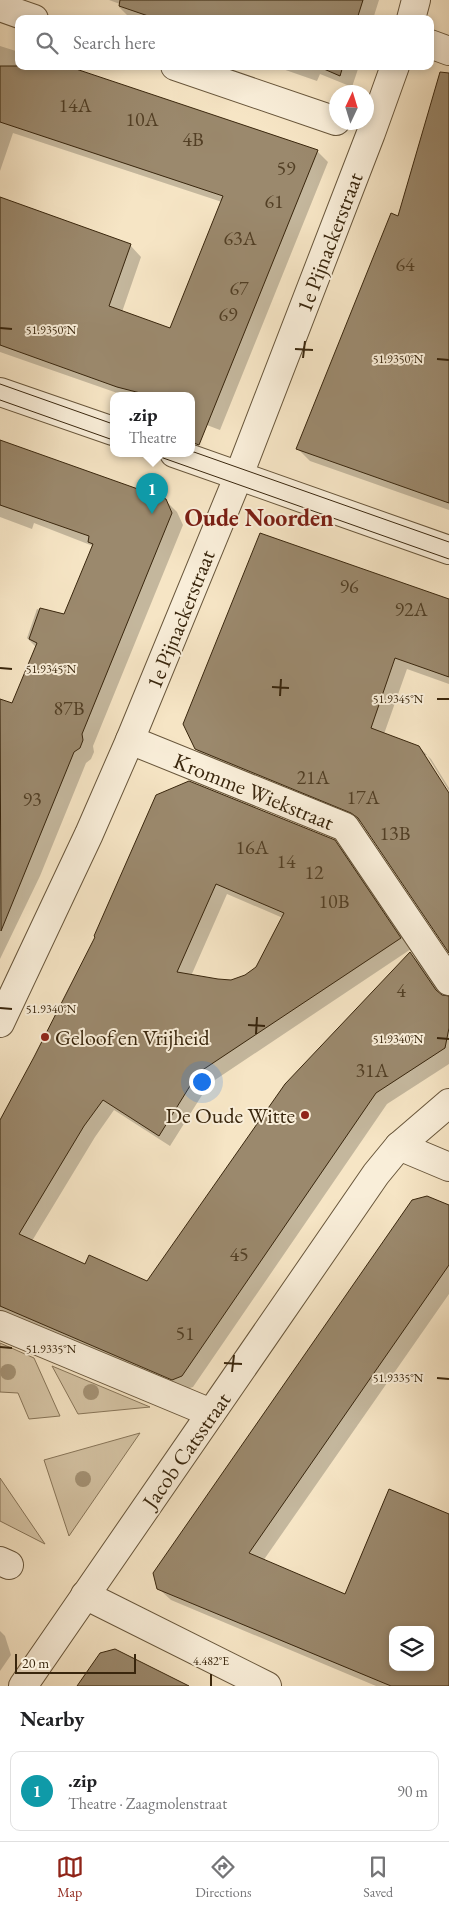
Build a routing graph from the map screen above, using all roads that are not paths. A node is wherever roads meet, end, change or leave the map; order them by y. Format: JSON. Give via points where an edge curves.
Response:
{"nodes":[{"id":1,"x":416,"y":0,"type":"edge"},
{"id":2,"x":0,"y":7,"type":"edge"},
{"id":3,"x":23,"y":15,"type":"edge"},
{"id":4,"x":412,"y":15,"type":"edge"},
{"id":5,"x":434,"y":45,"type":"edge"},
{"id":6,"x":449,"y":51,"type":"edge"},
{"id":7,"x":187,"y":70,"type":"edge"},
{"id":8,"x":394,"y":70,"type":"edge"},
{"id":9,"x":329,"y":119,"type":"edge"},
{"id":10,"x":363,"y":130,"type":"edge"},
{"id":11,"x":371,"y":133,"type":"junction"},
{"id":12,"x":0,"y":392,"type":"edge"},
{"id":13,"x":110,"y":431,"type":"edge"},
{"id":14,"x":185,"y":457,"type":"edge"},
{"id":15,"x":239,"y":476,"type":"junction"},
{"id":16,"x":449,"y":550,"type":"edge"},
{"id":17,"x":130,"y":740,"type":"junction"},
{"id":18,"x":449,"y":982,"type":"edge"},
{"id":19,"x":0,"y":1023,"type":"edge"},
{"id":20,"x":449,"y":1103,"type":"edge"},
{"id":21,"x":399,"y":1146,"type":"junction"},
{"id":22,"x":449,"y":1167,"type":"edge"},
{"id":23,"x":0,"y":1325,"type":"edge"},
{"id":24,"x":211,"y":1413,"type":"junction"},
{"id":25,"x":85,"y":1595,"type":"junction"},
{"id":26,"x":23,"y":1686,"type":"edge"},
{"id":27,"x":267,"y":1686,"type":"edge"}],
"edges":[{"from":1,"to":4,"type":"street"},
{"from":2,"to":3,"type":"street"},
{"from":5,"to":6,"type":"street"},
{"from":7,"to":9,"type":"street"},
{"from":8,"to":11,"type":"street","name":"1e Pijnackerstraat"},
{"from":10,"to":11,"type":"street"},
{"from":11,"to":15,"type":"street","name":"1e Pijnackerstraat"},
{"from":12,"to":13,"type":"street"},
{"from":14,"to":15,"type":"street"},
{"from":15,"to":16,"type":"street"},
{"from":15,"to":17,"type":"street","name":"1e Pijnackerstraat"},
{"from":17,"to":18,"type":"street","name":"Kromme Wiekstraat","via":[[345,827]]},
{"from":17,"to":19,"type":"street","name":"1e Pijnackerstraat"},
{"from":20,"to":21,"type":"street","name":"Jacob Catsstraat"},
{"from":21,"to":22,"type":"street"},
{"from":21,"to":24,"type":"street","name":"Jacob Catsstraat","via":[[376,1174]]},
{"from":23,"to":24,"type":"street"},
{"from":24,"to":25,"type":"street","name":"Jacob Catsstraat"},
{"from":25,"to":26,"type":"street","name":"Jacob Catsstraat"},
{"from":25,"to":27,"type":"street"}]}
